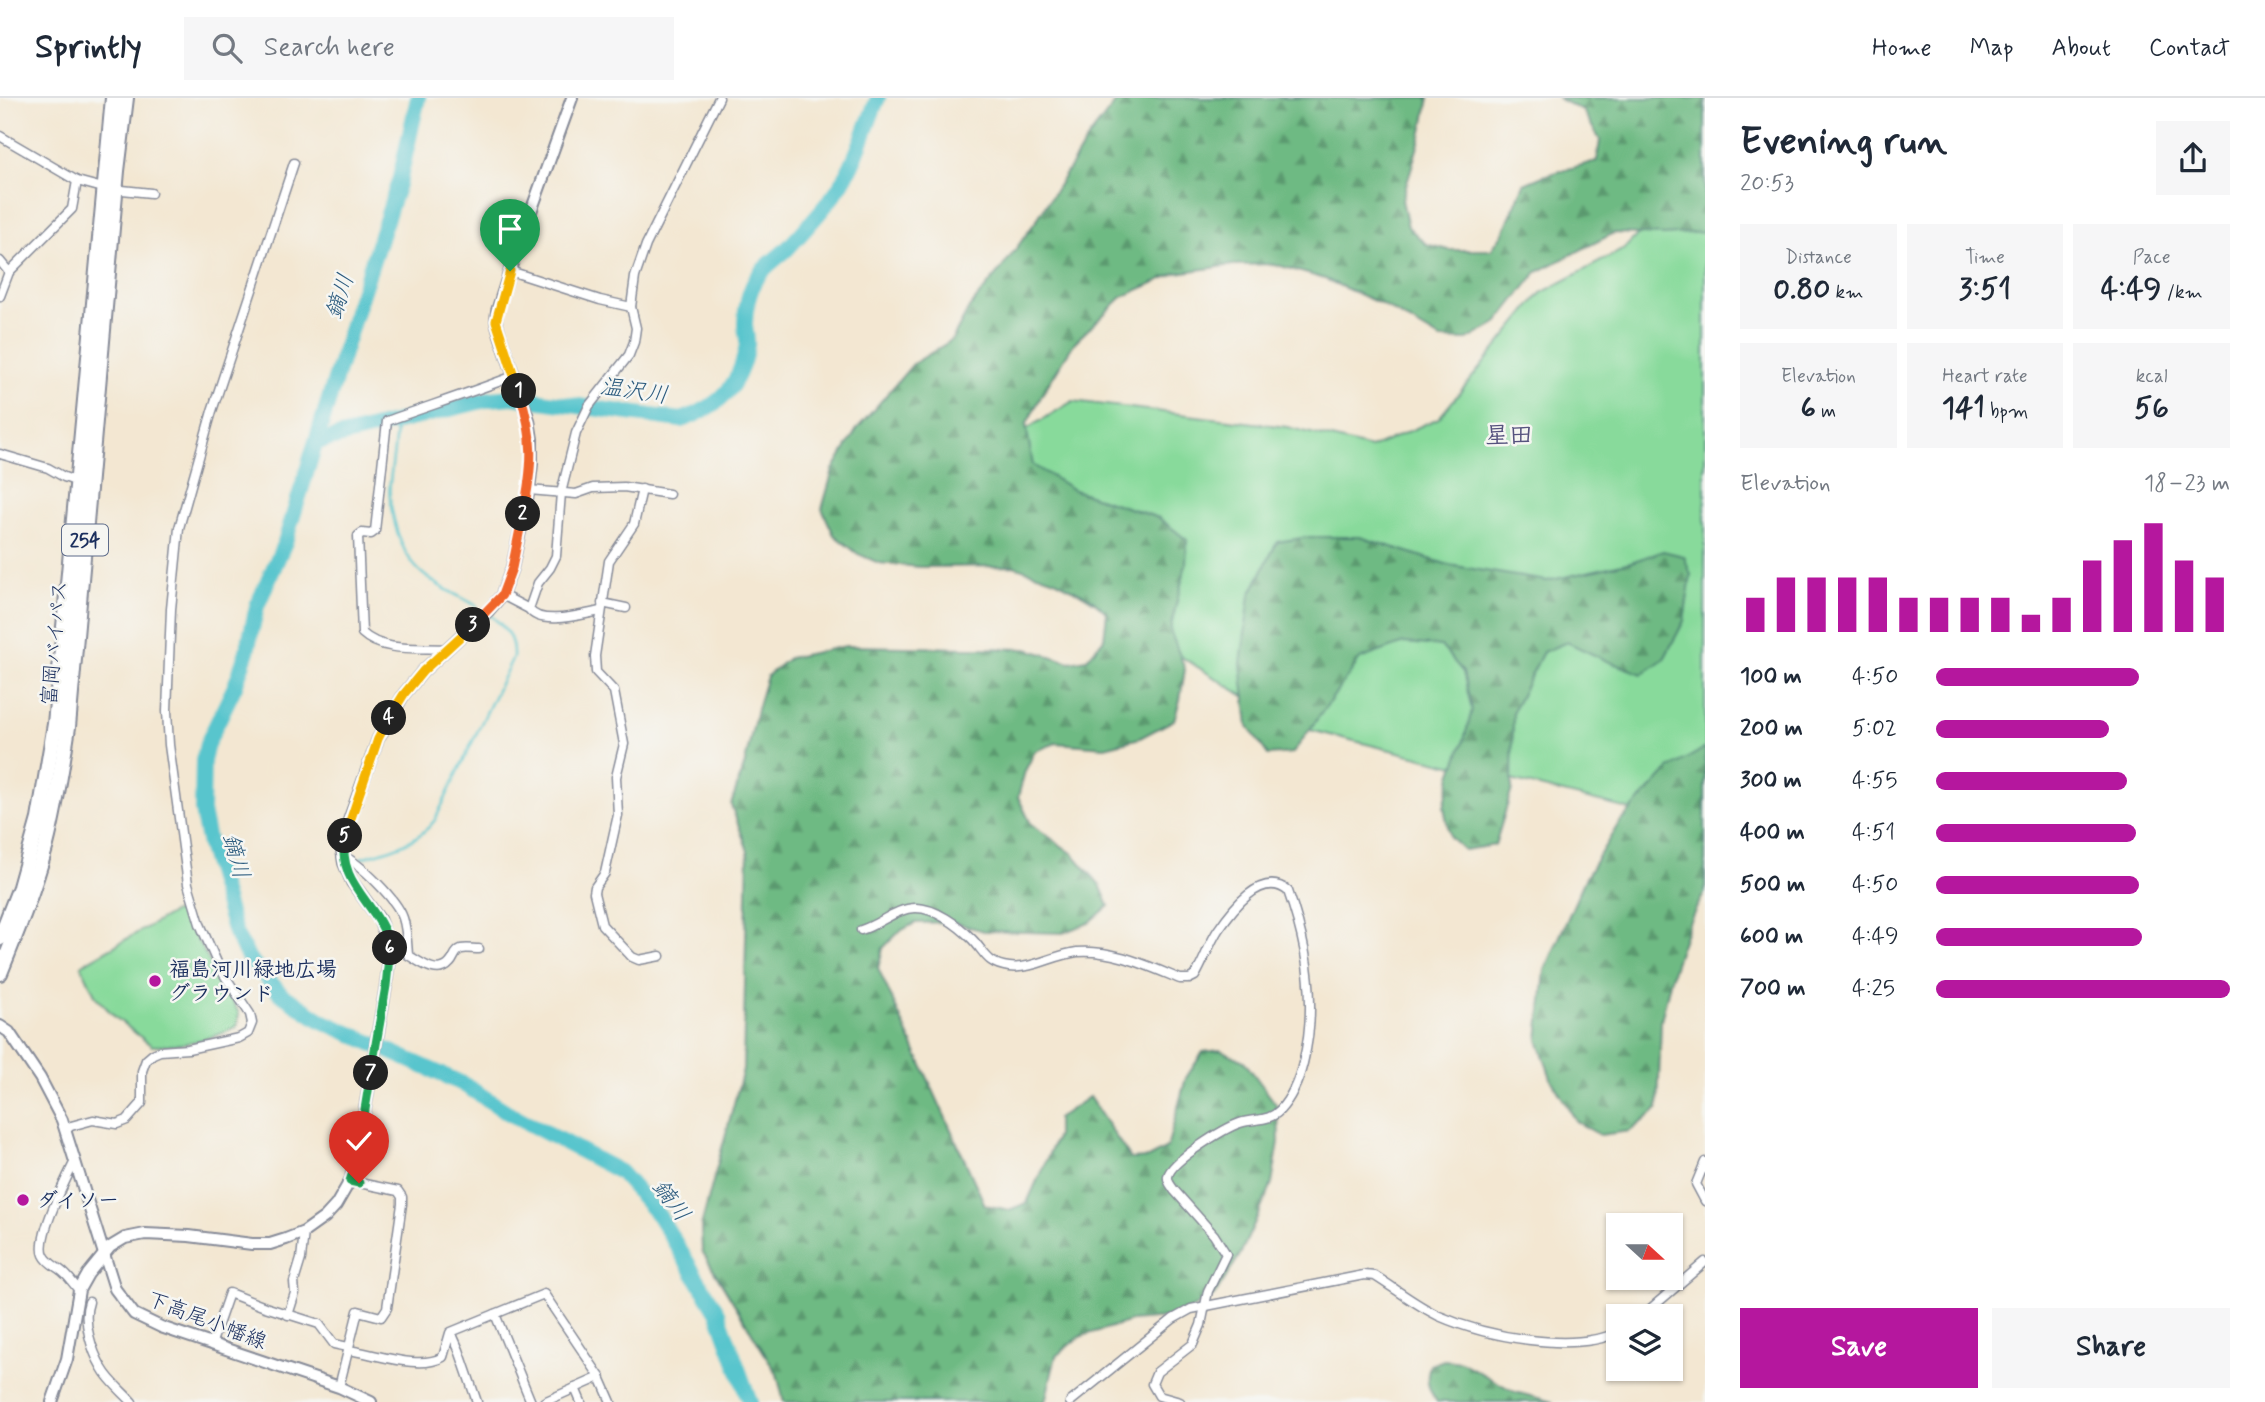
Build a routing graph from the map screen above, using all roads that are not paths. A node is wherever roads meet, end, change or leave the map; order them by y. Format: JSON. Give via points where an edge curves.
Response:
{"nodes":[{"id":1,"x":113,"y":98,"type":"edge"},
{"id":2,"x":125,"y":98,"type":"edge"},
{"id":3,"x":572,"y":98,"type":"edge"},
{"id":4,"x":719,"y":98,"type":"edge"},
{"id":5,"x":0,"y":136,"type":"edge"},
{"id":6,"x":294,"y":163,"type":"dead end"},
{"id":7,"x":77,"y":181,"type":"junction"},
{"id":8,"x":109,"y":189,"type":"junction"},
{"id":9,"x":151,"y":193,"type":"dead end"},
{"id":10,"x":0,"y":261,"type":"edge"},
{"id":11,"x":510,"y":271,"type":"junction"},
{"id":12,"x":9,"y":272,"type":"junction"},
{"id":13,"x":0,"y":296,"type":"edge"},
{"id":14,"x":631,"y":307,"type":"junction"},
{"id":15,"x":514,"y":376,"type":"junction"},
{"id":16,"x":0,"y":454,"type":"edge"},
{"id":17,"x":78,"y":482,"type":"junction"},
{"id":18,"x":642,"y":489,"type":"junction"},
{"id":19,"x":528,"y":490,"type":"junction"},
{"id":20,"x":561,"y":493,"type":"junction"},
{"id":21,"x":668,"y":494,"type":"dead end"},
{"id":22,"x":502,"y":595,"type":"junction"},
{"id":23,"x":601,"y":607,"type":"junction"},
{"id":24,"x":626,"y":608,"type":"dead end"},
{"id":25,"x":529,"y":609,"type":"junction"},
{"id":26,"x":448,"y":649,"type":"junction"},
{"id":27,"x":343,"y":856,"type":"junction"},
{"id":28,"x":4,"y":912,"type":"edge"},
{"id":29,"x":861,"y":930,"type":"dead end"},
{"id":30,"x":0,"y":937,"type":"edge"},
{"id":31,"x":479,"y":949,"type":"dead end"},
{"id":32,"x":660,"y":956,"type":"dead end"},
{"id":33,"x":0,"y":973,"type":"edge"},
{"id":34,"x":0,"y":1026,"type":"edge"},
{"id":35,"x":66,"y":1130,"type":"junction"},
{"id":36,"x":76,"y":1160,"type":"junction"},
{"id":37,"x":1705,"y":1162,"type":"edge"},
{"id":38,"x":350,"y":1181,"type":"junction"},
{"id":39,"x":1705,"y":1201,"type":"edge"},
{"id":40,"x":304,"y":1232,"type":"junction"},
{"id":41,"x":103,"y":1255,"type":"junction"},
{"id":42,"x":1705,"y":1262,"type":"edge"},
{"id":43,"x":79,"y":1290,"type":"junction"},
{"id":44,"x":89,"y":1302,"type":"dead end"},
{"id":45,"x":1656,"y":1304,"type":"edge"},
{"id":46,"x":1207,"y":1305,"type":"junction"},
{"id":47,"x":495,"y":1314,"type":"junction"},
{"id":48,"x":288,"y":1315,"type":"junction"},
{"id":49,"x":74,"y":1321,"type":"junction"},
{"id":50,"x":88,"y":1324,"type":"junction"},
{"id":51,"x":451,"y":1332,"type":"junction"},
{"id":52,"x":1606,"y":1336,"type":"edge"},
{"id":53,"x":211,"y":1345,"type":"junction"},
{"id":54,"x":348,"y":1349,"type":"junction"},
{"id":55,"x":600,"y":1377,"type":"junction"},
{"id":56,"x":338,"y":1387,"type":"junction"},
{"id":57,"x":575,"y":1388,"type":"junction"},
{"id":58,"x":52,"y":1402,"type":"edge"},
{"id":59,"x":132,"y":1402,"type":"edge"},
{"id":60,"x":370,"y":1402,"type":"edge"},
{"id":61,"x":477,"y":1402,"type":"edge"},
{"id":62,"x":531,"y":1402,"type":"edge"},
{"id":63,"x":544,"y":1402,"type":"edge"},
{"id":64,"x":581,"y":1402,"type":"edge"},
{"id":65,"x":611,"y":1402,"type":"edge"},
{"id":66,"x":1070,"y":1402,"type":"edge"},
{"id":67,"x":1180,"y":1402,"type":"edge"}],
"edges":[{"from":1,"to":8,"type":"highway","name":"富岡バイパス","number":"254"},
{"from":2,"to":8,"type":"highway","name":"富岡バイパス","number":"254"},
{"from":3,"to":11,"type":"street"},
{"from":4,"to":14,"type":"street","via":[[646,245]]},
{"from":5,"to":7,"type":"street"},
{"from":6,"to":35,"type":"street","via":[[212,411],[179,528],[171,609],[169,744],[188,884],[219,967],[252,1023],[239,1038],[153,1054],[142,1071],[142,1103],[127,1120],[117,1124],[93,1120]]},
{"from":7,"to":8,"type":"street"},
{"from":7,"to":12,"type":"street","via":[[72,209]]},
{"from":8,"to":9,"type":"street"},
{"from":8,"to":17,"type":"highway","name":"富岡バイパス","number":"254"},
{"from":8,"to":33,"type":"highway","name":"富岡バイパス","number":"254","via":[[68,727],[46,846]]},
{"from":10,"to":12,"type":"street"},
{"from":11,"to":14,"type":"street"},
{"from":11,"to":15,"type":"street","via":[[496,321]]},
{"from":12,"to":13,"type":"street"},
{"from":14,"to":20,"type":"street","via":[[634,342],[589,406],[576,433]]},
{"from":15,"to":19,"type":"street","via":[[532,439]]},
{"from":15,"to":26,"type":"street","via":[[387,421],[375,531],[358,536],[362,633],[389,645]]},
{"from":16,"to":17,"type":"street"},
{"from":17,"to":28,"type":"highway","name":"富岡バイパス","number":"254","via":[[45,792],[29,855]]},
{"from":18,"to":20,"type":"street"},
{"from":18,"to":21,"type":"street"},
{"from":18,"to":23,"type":"street","via":[[634,524],[609,561]]},
{"from":19,"to":20,"type":"street"},
{"from":19,"to":22,"type":"street"},
{"from":20,"to":25,"type":"street","via":[[556,556],[538,583]]},
{"from":22,"to":25,"type":"street"},
{"from":22,"to":26,"type":"street"},
{"from":23,"to":24,"type":"street"},
{"from":23,"to":25,"type":"street","via":[[553,619],[540,618]]},
{"from":23,"to":32,"type":"street","via":[[596,671],[614,691],[624,744],[616,777],[618,815],[605,873],[594,893],[601,925],[632,957]]},
{"from":26,"to":27,"type":"street","via":[[404,694],[378,739],[346,830]]},
{"from":27,"to":31,"type":"street","via":[[363,867],[397,905],[406,929],[408,956],[441,969],[457,951]]},
{"from":27,"to":38,"type":"street","via":[[352,882],[379,919],[390,959]]},
{"from":28,"to":30,"type":"highway","name":"富岡バイパス","number":"254"},
{"from":29,"to":46,"type":"street","via":[[916,908],[952,923],[989,960],[1008,967],[1077,952],[1100,952],[1189,979],[1239,903],[1266,886],[1288,891],[1298,919],[1312,1006],[1300,1075],[1281,1110],[1227,1129],[1179,1161],[1168,1175],[1168,1182],[1226,1254],[1208,1291]]},
{"from":34,"to":35,"type":"street","name":"下高尾小幡線","via":[[40,1078]]},
{"from":35,"to":36,"type":"street","name":"下高尾小幡線"},
{"from":36,"to":41,"type":"street","name":"下高尾小幡線"},
{"from":36,"to":43,"type":"street","via":[[42,1251]]},
{"from":37,"to":39,"type":"street","via":[[1696,1184]]},
{"from":38,"to":40,"type":"street","via":[[336,1205]]},
{"from":38,"to":54,"type":"street","via":[[398,1191],[402,1204],[387,1308],[381,1317],[358,1311]]},
{"from":40,"to":41,"type":"street","via":[[270,1244],[135,1235]]},
{"from":40,"to":48,"type":"street"},
{"from":41,"to":43,"type":"street"},
{"from":41,"to":53,"type":"street","name":"下高尾小幡線","via":[[115,1289],[134,1314]]},
{"from":42,"to":45,"type":"street"},
{"from":43,"to":49,"type":"street"},
{"from":44,"to":50,"type":"street"},
{"from":46,"to":52,"type":"street","via":[[1364,1275],[1375,1276],[1438,1315],[1471,1327],[1556,1341]]},
{"from":46,"to":66,"type":"street","via":[[1173,1319]]},
{"from":46,"to":67,"type":"street","via":[[1193,1344],[1157,1372],[1152,1384],[1159,1395]]},
{"from":47,"to":51,"type":"street"},
{"from":47,"to":55,"type":"street","via":[[544,1294]]},
{"from":47,"to":62,"type":"street"},
{"from":48,"to":53,"type":"street","via":[[229,1293]]},
{"from":48,"to":54,"type":"street","via":[[319,1324],[334,1344]]},
{"from":49,"to":50,"type":"street"},
{"from":49,"to":58,"type":"street"},
{"from":50,"to":59,"type":"street","via":[[102,1368]]},
{"from":51,"to":54,"type":"street","via":[[443,1357],[431,1362],[394,1360]]},
{"from":51,"to":61,"type":"street"},
{"from":53,"to":56,"type":"street","name":"下高尾小幡線"},
{"from":54,"to":56,"type":"street"},
{"from":55,"to":57,"type":"street"},
{"from":55,"to":65,"type":"street"},
{"from":56,"to":60,"type":"street","name":"下高尾小幡線"},
{"from":57,"to":63,"type":"street"},
{"from":57,"to":64,"type":"street"}]}
